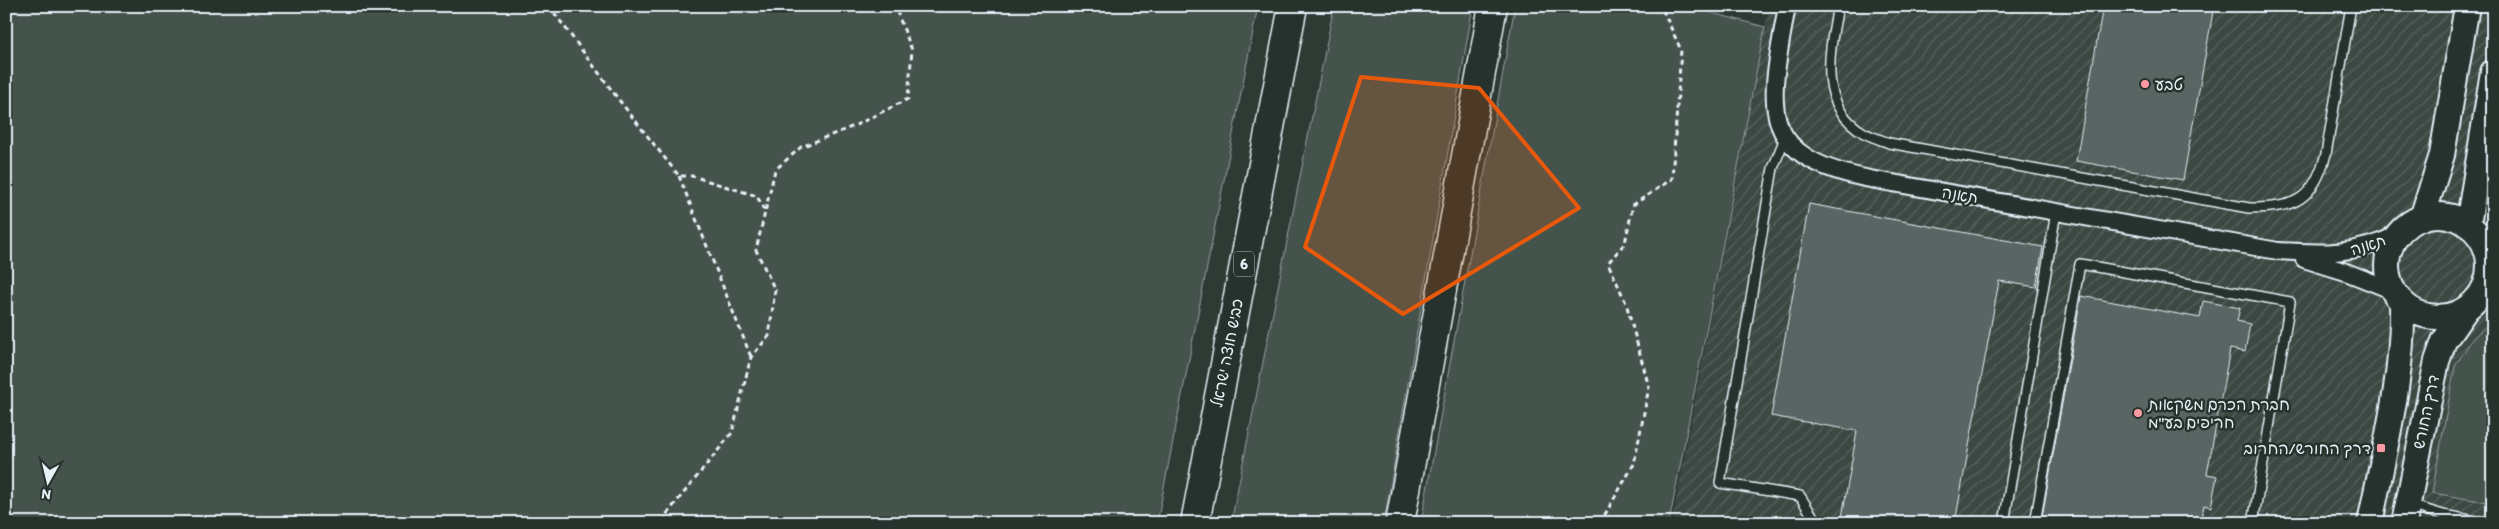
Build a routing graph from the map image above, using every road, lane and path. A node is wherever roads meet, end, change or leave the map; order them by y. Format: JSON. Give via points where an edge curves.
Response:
{"nodes":[{"id":1,"x":549,"y":6,"type":"edge"},
{"id":2,"x":869,"y":6,"type":"edge"},
{"id":3,"x":1293,"y":6,"type":"edge"},
{"id":4,"x":1493,"y":6,"type":"edge"},
{"id":5,"x":1660,"y":6,"type":"edge"},
{"id":6,"x":1787,"y":6,"type":"edge"},
{"id":7,"x":1838,"y":6,"type":"edge"},
{"id":8,"x":2467,"y":6,"type":"edge"},
{"id":9,"x":2349,"y":8,"type":"edge"},
{"id":10,"x":2493,"y":72,"type":"edge"},
{"id":11,"x":1785,"y":138,"type":"junction"},
{"id":12,"x":679,"y":176,"type":"junction"},
{"id":13,"x":2056,"y":212,"type":"junction"},
{"id":14,"x":765,"y":213,"type":"junction"},
{"id":15,"x":2422,"y":218,"type":"junction"},
{"id":16,"x":2468,"y":225,"type":"junction"},
{"id":17,"x":2398,"y":235,"type":"junction"},
{"id":18,"x":2488,"y":247,"type":"edge"},
{"id":19,"x":2278,"y":251,"type":"junction"},
{"id":20,"x":2398,"y":296,"type":"junction"},
{"id":21,"x":2479,"y":300,"type":"edge"},
{"id":22,"x":751,"y":357,"type":"junction"},
{"id":23,"x":2406,"y":513,"type":"edge"},
{"id":24,"x":665,"y":523,"type":"edge"},
{"id":25,"x":1194,"y":523,"type":"edge"},
{"id":26,"x":1400,"y":523,"type":"edge"},
{"id":27,"x":1600,"y":523,"type":"edge"},
{"id":28,"x":1817,"y":523,"type":"edge"},
{"id":29,"x":2004,"y":523,"type":"edge"},
{"id":30,"x":2035,"y":523,"type":"edge"},
{"id":31,"x":2254,"y":523,"type":"edge"},
{"id":32,"x":2370,"y":523,"type":"edge"},
{"id":33,"x":2487,"y":523,"type":"edge"}],
"edges":[{"from":1,"to":12,"type":"path"},
{"from":2,"to":14,"type":"path","via":[[897,12],[912,50],[908,99],[800,148],[775,170]]},
{"from":3,"to":25,"type":"highway","name":"כביש חוצה ישראל","number":"6"},
{"from":4,"to":26,"type":"highway"},
{"from":5,"to":27,"type":"path","via":[[1681,50],[1672,179],[1634,205],[1625,243],[1608,262],[1626,302],[1649,386],[1634,464]]},
{"from":6,"to":11,"type":"street","name":"תאנה","via":[[1775,84],[1779,124]]},
{"from":7,"to":9,"type":"lane","via":[[1829,77],[1834,100],[1846,117],[1863,132],[1889,143],[2249,208],[2292,203],[2310,192],[2320,176]]},
{"from":8,"to":15,"type":"street","via":[[2442,155]]},
{"from":10,"to":16,"type":"street"},
{"from":11,"to":13,"type":"street","name":"תאנה","via":[[1806,158],[1845,174]]},
{"from":11,"to":28,"type":"lane","via":[[1773,168],[1720,484],[1800,496]]},
{"from":12,"to":14,"type":"path","via":[[692,176],[757,196]]},
{"from":12,"to":22,"type":"path"},
{"from":13,"to":19,"type":"street","name":"תאנה"},
{"from":13,"to":29,"type":"lane"},
{"from":14,"to":22,"type":"path","via":[[756,250],[775,290],[769,336]]},
{"from":15,"to":16,"type":"street","via":[[2446,216]]},
{"from":15,"to":17,"type":"street"},
{"from":16,"to":18,"type":"street"},
{"from":17,"to":19,"type":"street","name":"תאנה","via":[[2359,250],[2335,253]]},
{"from":17,"to":20,"type":"street","via":[[2390,248],[2388,265]]},
{"from":18,"to":21,"type":"street","via":[[2489,271]]},
{"from":19,"to":20,"type":"street","name":"תאנה","via":[[2346,272]]},
{"from":20,"to":21,"type":"street","via":[[2413,310],[2433,316],[2454,314]]},
{"from":20,"to":32,"type":"street","name":"דרך החורש","via":[[2403,327],[2394,397]]},
{"from":21,"to":23,"type":"street","name":"דרך החורש","via":[[2444,341],[2437,361]]},
{"from":22,"to":24,"type":"path","via":[[732,433],[666,515]]},
{"from":23,"to":33,"type":"lane","via":[[2443,515]]},
{"from":30,"to":31,"type":"lane","via":[[2080,264],[2290,302]]}]}
